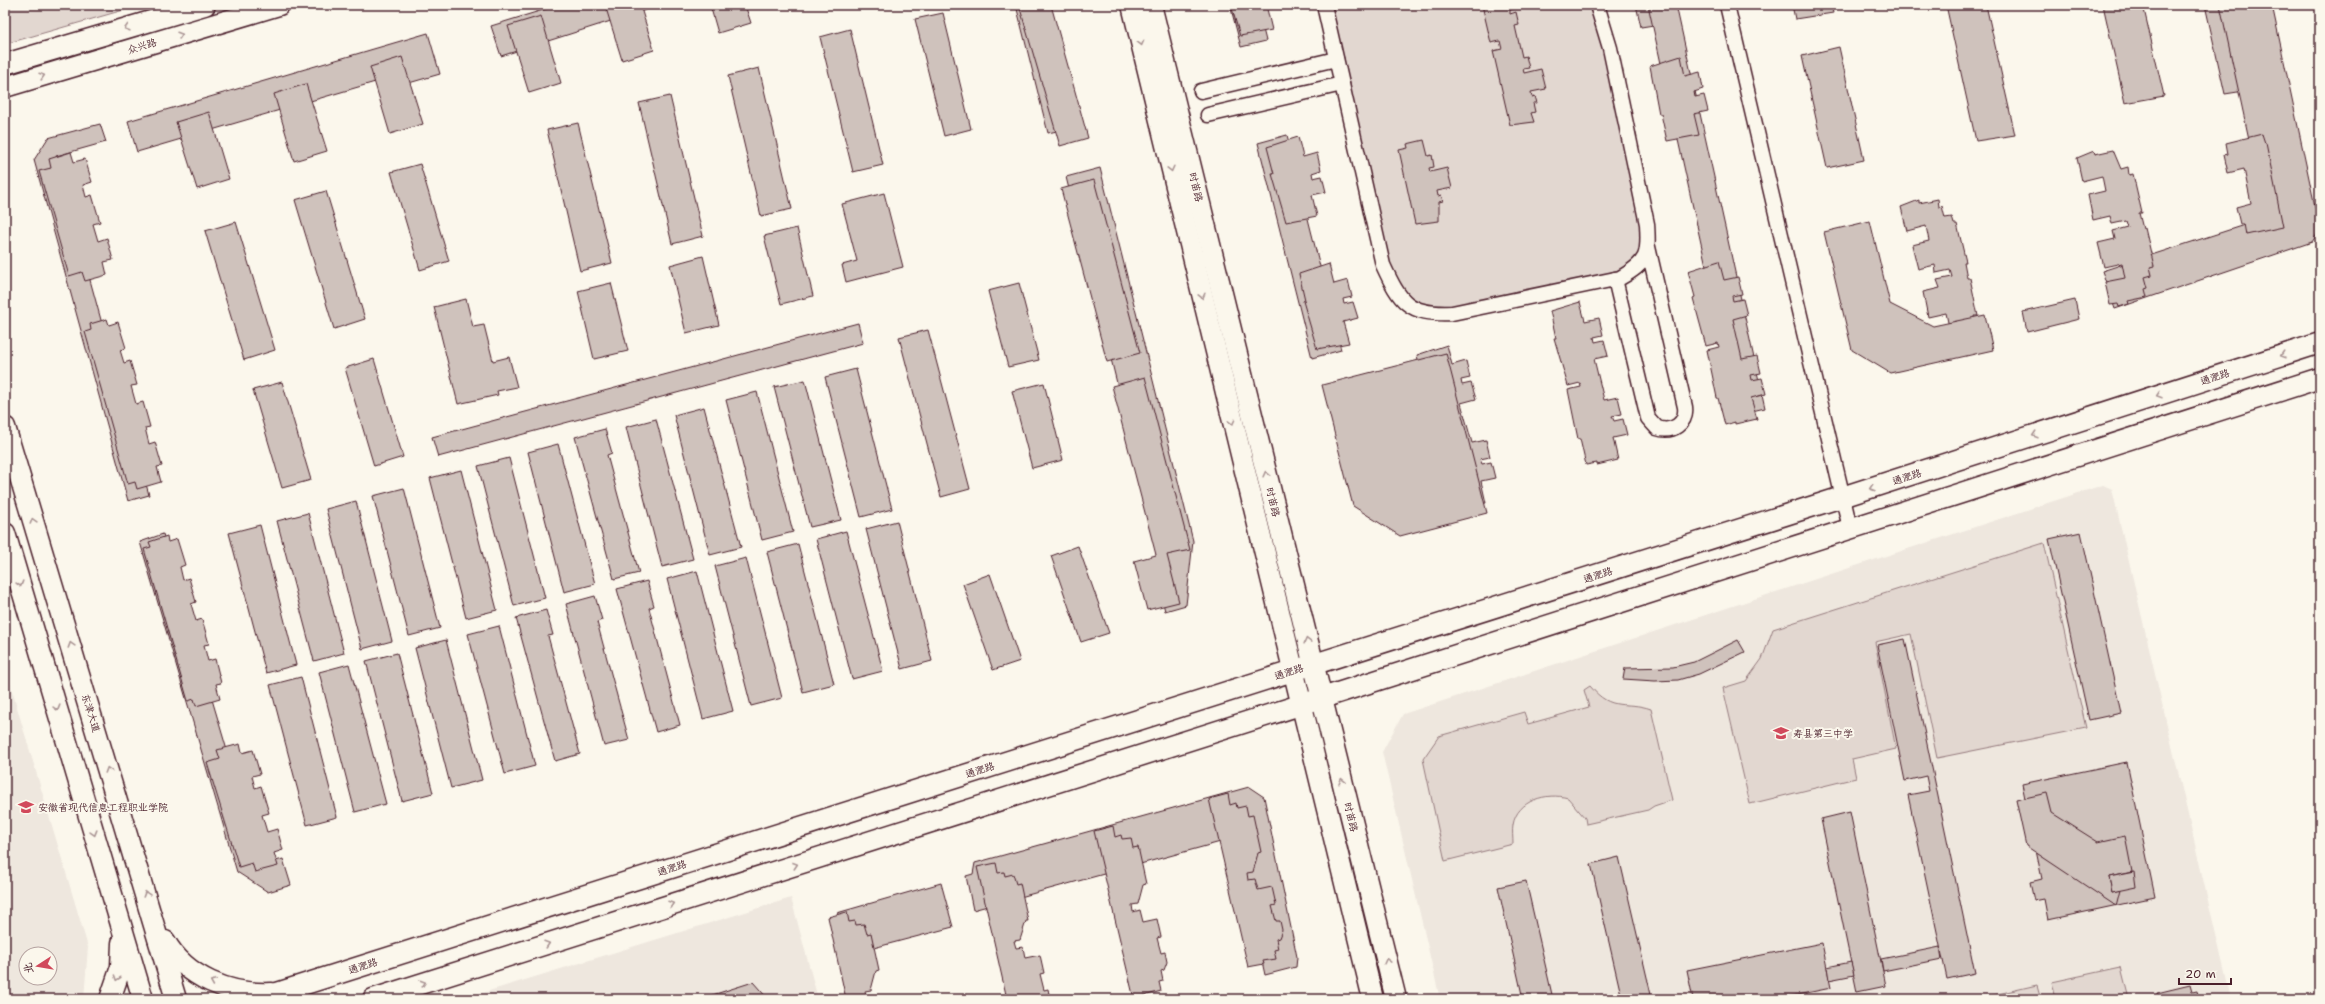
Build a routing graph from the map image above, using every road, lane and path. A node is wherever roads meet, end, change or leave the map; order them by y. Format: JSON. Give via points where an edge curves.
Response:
{"nodes":[{"id":1,"x":205,"y":5,"type":"edge"},
{"id":2,"x":279,"y":5,"type":"edge"},
{"id":3,"x":1132,"y":5,"type":"edge"},
{"id":4,"x":1151,"y":5,"type":"edge"},
{"id":5,"x":1324,"y":5,"type":"edge"},
{"id":6,"x":1597,"y":5,"type":"edge"},
{"id":7,"x":1726,"y":5,"type":"edge"},
{"id":8,"x":1336,"y":59,"type":"junction"},
{"id":9,"x":5,"y":64,"type":"edge"},
{"id":10,"x":1342,"y":84,"type":"junction"},
{"id":11,"x":5,"y":87,"type":"edge"},
{"id":12,"x":1201,"y":91,"type":"dead end"},
{"id":13,"x":1208,"y":115,"type":"dead end"},
{"id":14,"x":1648,"y":247,"type":"junction"},
{"id":15,"x":1616,"y":279,"type":"junction"},
{"id":16,"x":2320,"y":343,"type":"edge"},
{"id":17,"x":2320,"y":378,"type":"edge"},
{"id":18,"x":5,"y":427,"type":"edge"},
{"id":19,"x":1842,"y":498,"type":"junction"},
{"id":20,"x":1850,"y":528,"type":"junction"},
{"id":21,"x":5,"y":533,"type":"edge"},
{"id":22,"x":1313,"y":665,"type":"junction"},
{"id":23,"x":1292,"y":672,"type":"junction"},
{"id":24,"x":1322,"y":698,"type":"junction"},
{"id":25,"x":1301,"y":704,"type":"junction"},
{"id":26,"x":154,"y":922,"type":"junction"},
{"id":27,"x":122,"y":929,"type":"junction"},
{"id":28,"x":278,"y":993,"type":"junction"},
{"id":29,"x":110,"y":999,"type":"edge"},
{"id":30,"x":143,"y":999,"type":"edge"},
{"id":31,"x":176,"y":999,"type":"edge"},
{"id":32,"x":258,"y":999,"type":"edge"},
{"id":33,"x":373,"y":999,"type":"edge"},
{"id":34,"x":1373,"y":999,"type":"edge"},
{"id":35,"x":1396,"y":999,"type":"edge"}],
"edges":[{"from":1,"to":9,"type":"main road","one_way":true},
{"from":11,"to":2,"type":"main road","name":"众兴路","one_way":true},
{"from":3,"to":23,"type":"main road","name":"时苗路","one_way":true},
{"from":22,"to":4,"type":"main road","name":"时苗路","one_way":true},
{"from":5,"to":8,"type":"street"},
{"from":6,"to":14,"type":"street","via":[[1610,48],[1647,224]]},
{"from":7,"to":19,"type":"street"},
{"from":8,"to":10,"type":"street"},
{"from":8,"to":12,"type":"street"},
{"from":10,"to":13,"type":"street"},
{"from":10,"to":15,"type":"street","via":[[1383,265],[1394,290],[1409,307],[1430,314],[1452,313]]},
{"from":14,"to":15,"type":"street","via":[[1639,267]]},
{"from":14,"to":15,"type":"street","via":[[1685,407],[1684,418],[1675,427],[1667,430],[1657,428],[1648,418]]},
{"from":16,"to":19,"type":"main road","name":"通淝路","one_way":true},
{"from":17,"to":20,"type":"main road"},
{"from":26,"to":18,"type":"main road","name":"东津大道","one_way":true},
{"from":19,"to":20,"type":"street"},
{"from":19,"to":22,"type":"main road","name":"通淝路"},
{"from":20,"to":24,"type":"main road"},
{"from":21,"to":27,"type":"main road","one_way":true},
{"from":22,"to":23,"type":"main road","name":"通淝路"},
{"from":22,"to":24,"type":"main road","name":"时苗路"},
{"from":23,"to":25,"type":"main road","name":"时苗路"},
{"from":23,"to":28,"type":"main road","name":"通淝路"},
{"from":24,"to":25,"type":"main road"},
{"from":35,"to":24,"type":"main road","name":"时苗路","one_way":true},
{"from":33,"to":25,"type":"main road","one_way":true},
{"from":25,"to":34,"type":"main road","name":"时苗路"},
{"from":28,"to":26,"type":"main road","one_way":true,"via":[[249,994],[196,974],[181,963],[168,947]]},
{"from":26,"to":31,"type":"main road","name":"东津大道"},
{"from":27,"to":29,"type":"main road","one_way":true,"via":[[121,968]]},
{"from":27,"to":30,"type":"main road"},
{"from":28,"to":32,"type":"main road","name":"通淝路"}]}
